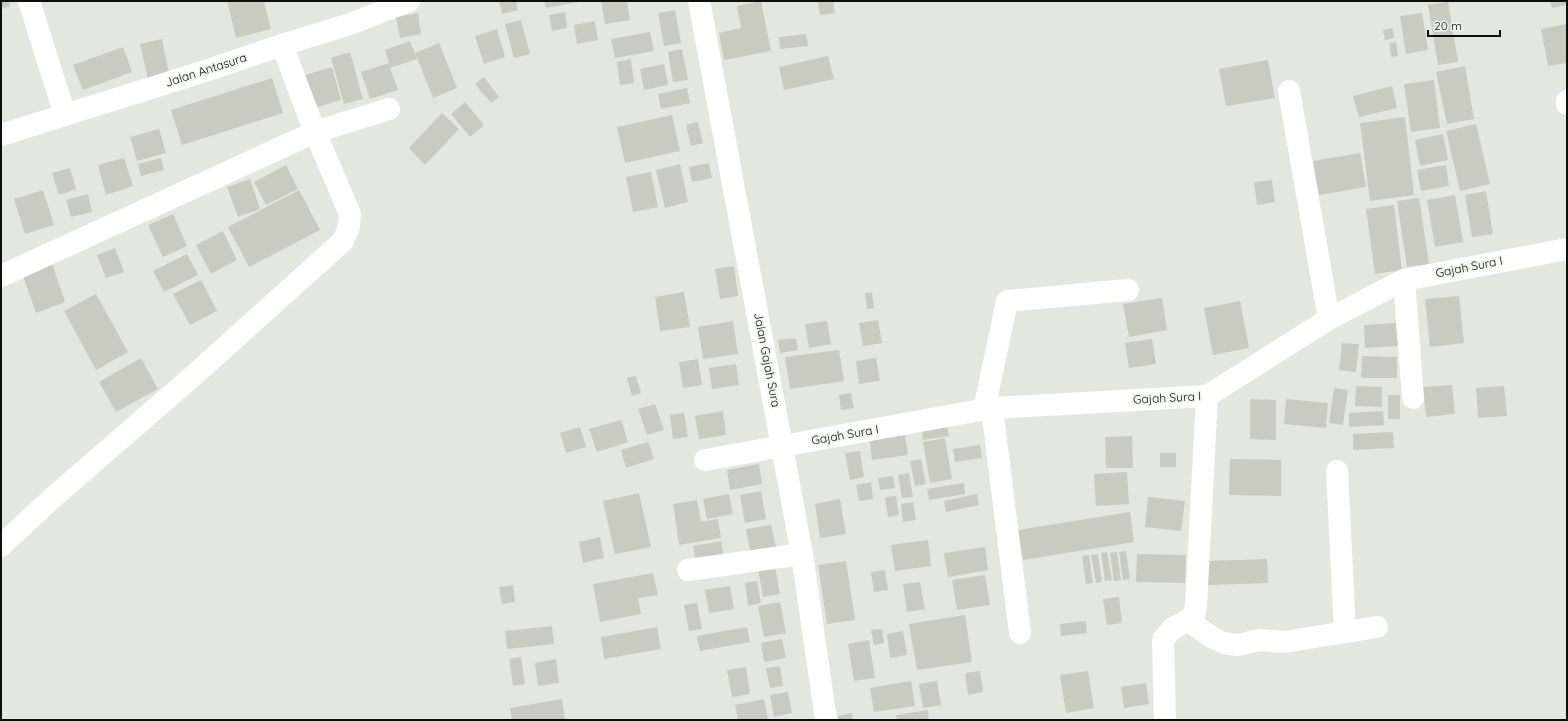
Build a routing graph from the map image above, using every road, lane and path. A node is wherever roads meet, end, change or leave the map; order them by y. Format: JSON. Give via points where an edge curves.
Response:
{"nodes":[{"id":1,"x":29,"y":1,"type":"edge"},
{"id":2,"x":409,"y":1,"type":"edge"},
{"id":3,"x":699,"y":1,"type":"edge"},
{"id":4,"x":282,"y":45,"type":"junction"},
{"id":5,"x":1288,"y":91,"type":"dead end"},
{"id":6,"x":1567,"y":101,"type":"edge"},
{"id":7,"x":1567,"y":104,"type":"edge"},
{"id":8,"x":389,"y":109,"type":"dead end"},
{"id":9,"x":65,"y":115,"type":"junction"},
{"id":10,"x":314,"y":132,"type":"junction"},
{"id":11,"x":1,"y":135,"type":"edge"},
{"id":12,"x":1567,"y":249,"type":"edge"},
{"id":13,"x":1,"y":276,"type":"edge"},
{"id":14,"x":1404,"y":280,"type":"junction"},
{"id":15,"x":1128,"y":290,"type":"dead end"},
{"id":16,"x":1329,"y":319,"type":"junction"},
{"id":17,"x":1207,"y":396,"type":"junction"},
{"id":18,"x":1413,"y":398,"type":"dead end"},
{"id":19,"x":988,"y":409,"type":"junction"},
{"id":20,"x":783,"y":447,"type":"junction"},
{"id":21,"x":706,"y":460,"type":"dead end"},
{"id":22,"x":1337,"y":471,"type":"dead end"},
{"id":23,"x":1,"y":546,"type":"edge"},
{"id":24,"x":802,"y":554,"type":"junction"},
{"id":25,"x":688,"y":570,"type":"dead end"},
{"id":26,"x":1187,"y":620,"type":"junction"},
{"id":27,"x":1376,"y":627,"type":"dead end"},
{"id":28,"x":1345,"y":632,"type":"junction"},
{"id":29,"x":1020,"y":633,"type":"dead end"},
{"id":30,"x":826,"y":720,"type":"edge"},
{"id":31,"x":1165,"y":720,"type":"edge"}],
"edges":[{"from":1,"to":9,"type":"street"},
{"from":2,"to":4,"type":"street","name":"Jalan Antasura","via":[[350,24]]},
{"from":3,"to":20,"type":"street","name":"Jalan Gajah Sura"},
{"from":4,"to":9,"type":"street","name":"Jalan Antasura"},
{"from":4,"to":10,"type":"street"},
{"from":5,"to":16,"type":"street"},
{"from":6,"to":7,"type":"street"},
{"from":8,"to":10,"type":"street"},
{"from":9,"to":11,"type":"street","name":"Jalan Antasura"},
{"from":10,"to":13,"type":"street"},
{"from":10,"to":23,"type":"street","via":[[350,214],[343,241]]},
{"from":12,"to":14,"type":"street","name":"Gajah Sura I"},
{"from":14,"to":16,"type":"street","name":"Gajah Sura I"},
{"from":14,"to":18,"type":"street"},
{"from":15,"to":19,"type":"street","via":[[1007,301]]},
{"from":16,"to":17,"type":"street","name":"Gajah Sura I"},
{"from":17,"to":19,"type":"street","name":"Gajah Sura I"},
{"from":17,"to":26,"type":"street","via":[[1196,606],[1194,617]]},
{"from":19,"to":20,"type":"street","name":"Gajah Sura I"},
{"from":19,"to":29,"type":"street"},
{"from":20,"to":21,"type":"street","name":"Gajah Sura I"},
{"from":20,"to":24,"type":"street","name":"Jalan Gajah Sura"},
{"from":22,"to":28,"type":"street"},
{"from":24,"to":25,"type":"street"},
{"from":24,"to":30,"type":"street","name":"Jalan Gajah Sura"},
{"from":26,"to":28,"type":"street","via":[[1213,638],[1238,645],[1259,640],[1284,642]]},
{"from":26,"to":31,"type":"street","via":[[1172,629],[1163,640]]},
{"from":27,"to":28,"type":"street"}]}
